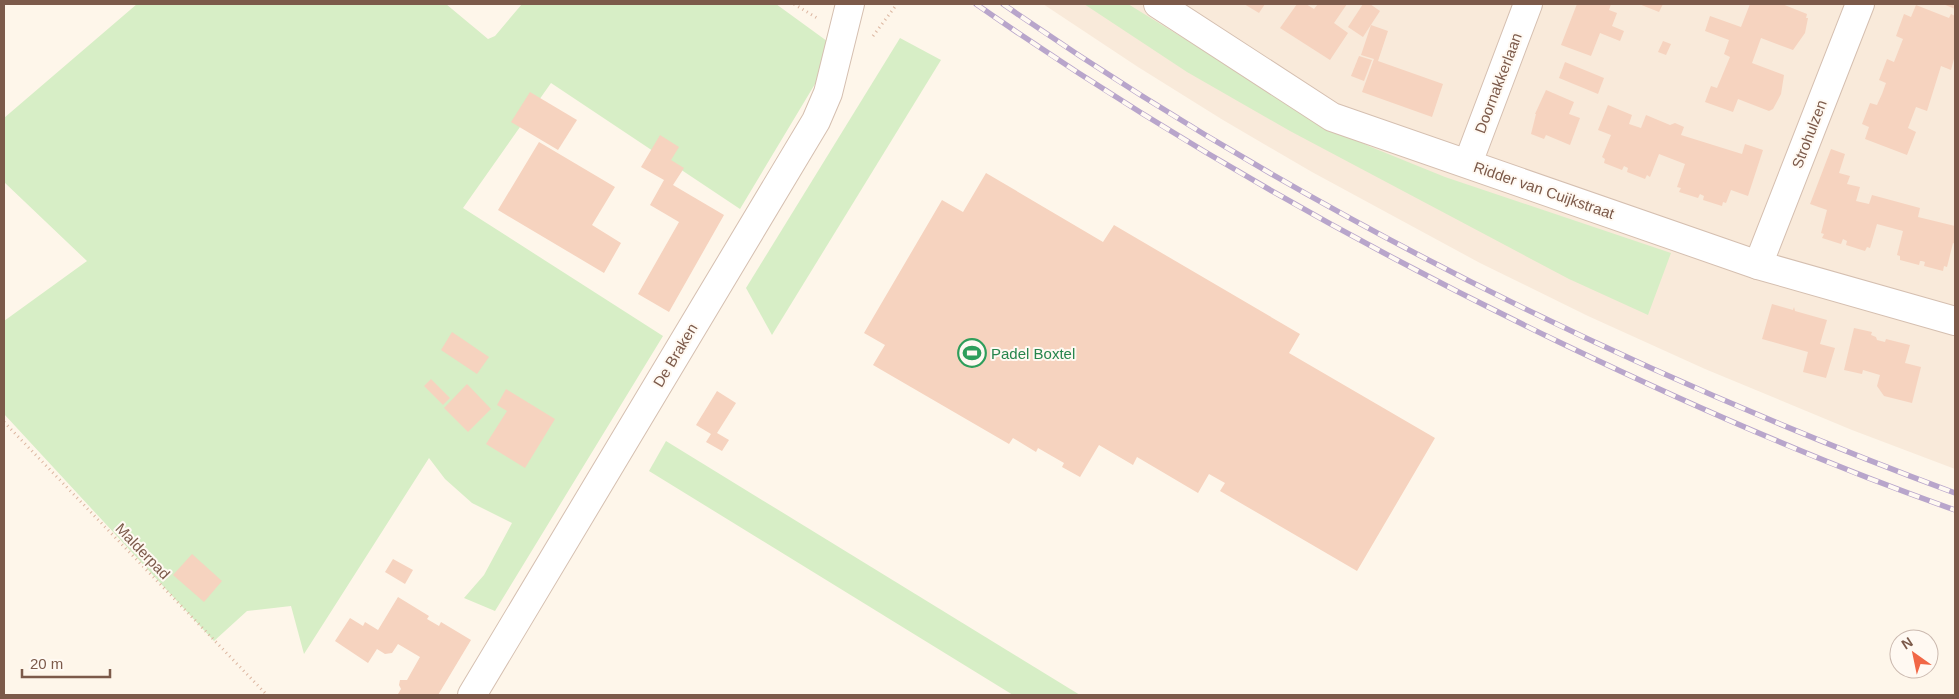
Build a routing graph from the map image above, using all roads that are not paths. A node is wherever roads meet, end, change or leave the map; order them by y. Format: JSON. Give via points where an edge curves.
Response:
{"nodes":[{"id":1,"x":850,"y":4,"type":"edge"},
{"id":2,"x":1158,"y":4,"type":"edge"},
{"id":3,"x":1528,"y":4,"type":"edge"},
{"id":4,"x":1860,"y":4,"type":"edge"},
{"id":5,"x":1468,"y":163,"type":"junction"},
{"id":6,"x":1758,"y":265,"type":"junction"},
{"id":7,"x":1955,"y":321,"type":"edge"},
{"id":8,"x":472,"y":695,"type":"edge"}],
"edges":[{"from":1,"to":8,"type":"street","name":"De Braken","via":[[828,93],[816,121]]},
{"from":2,"to":5,"type":"street","name":"Ridder van Cuijkstraat","via":[[1332,117]]},
{"from":3,"to":5,"type":"street","name":"Doornakkerlaan"},
{"from":4,"to":6,"type":"street","name":"Strohulzen"},
{"from":5,"to":6,"type":"street","name":"Ridder van Cuijkstraat"},
{"from":6,"to":7,"type":"street","name":"Ridder van Cuijkstraat"}]}
